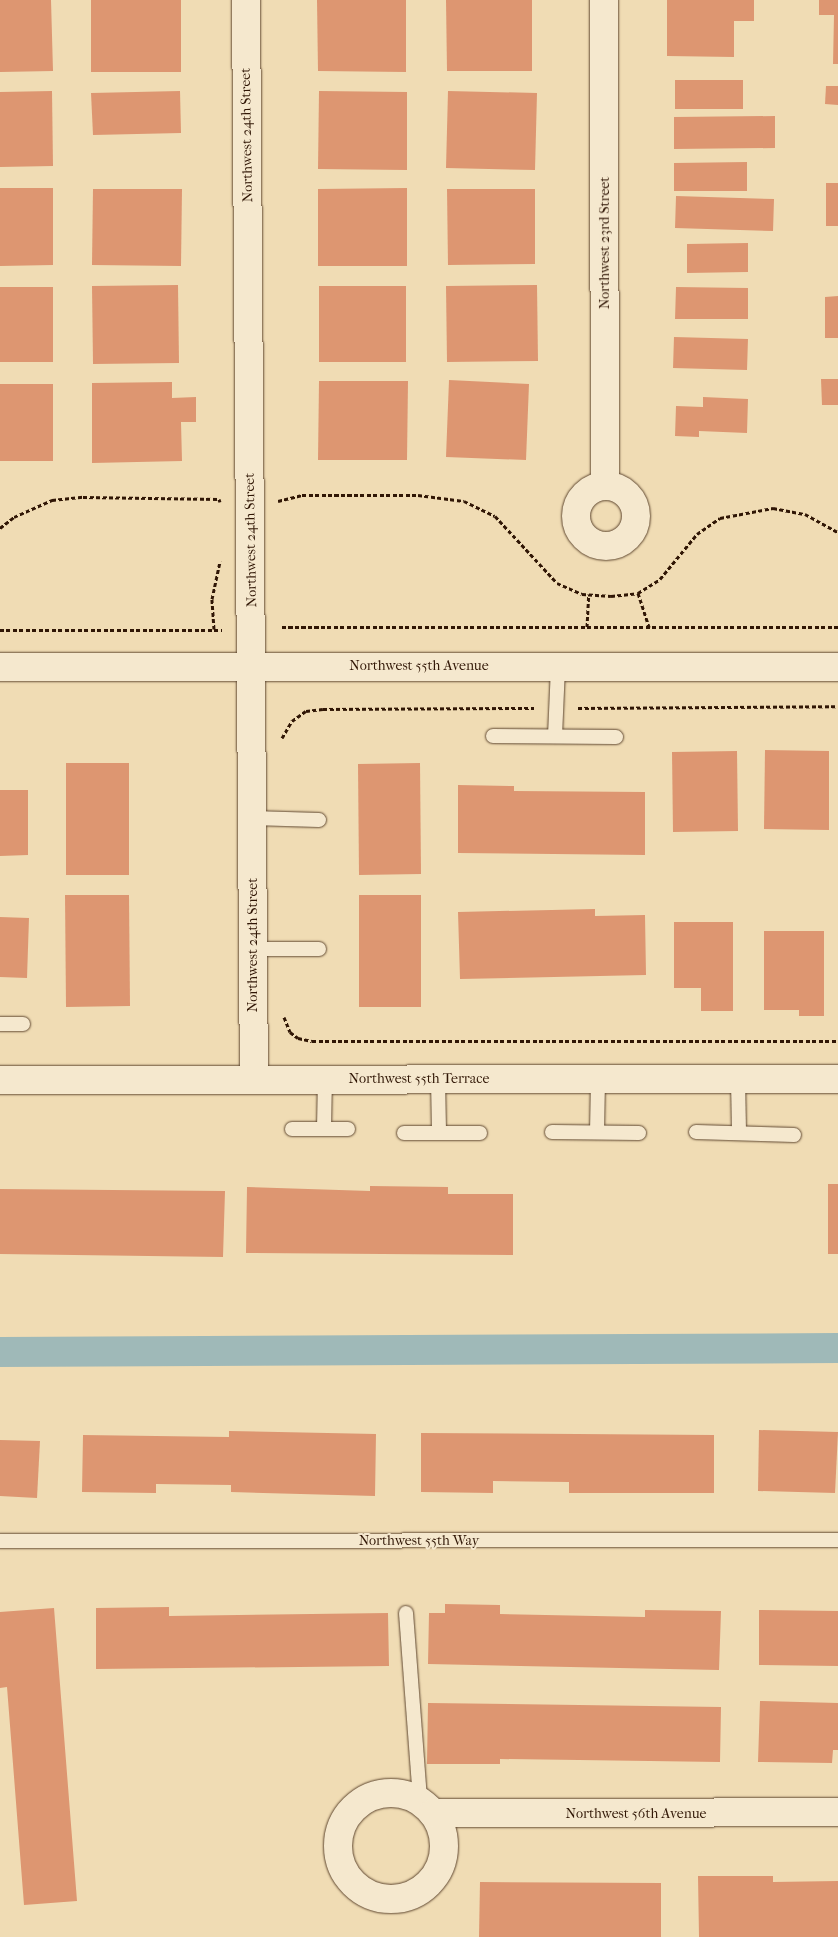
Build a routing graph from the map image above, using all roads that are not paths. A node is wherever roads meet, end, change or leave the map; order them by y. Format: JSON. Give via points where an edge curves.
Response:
{"nodes":[{"id":1,"x":246,"y":0,"type":"edge"},
{"id":2,"x":604,"y":0,"type":"edge"},
{"id":3,"x":605,"y":486,"type":"dead end"},
{"id":4,"x":252,"y":665,"type":"junction"},
{"id":5,"x":558,"y":666,"type":"junction"},
{"id":6,"x":0,"y":667,"type":"edge"},
{"id":7,"x":838,"y":667,"type":"edge"},
{"id":8,"x":493,"y":736,"type":"dead end"},
{"id":9,"x":555,"y":736,"type":"junction"},
{"id":10,"x":616,"y":737,"type":"dead end"},
{"id":11,"x":252,"y":818,"type":"junction"},
{"id":12,"x":319,"y":820,"type":"dead end"},
{"id":13,"x":253,"y":949,"type":"junction"},
{"id":14,"x":319,"y":949,"type":"dead end"},
{"id":15,"x":0,"y":1024,"type":"edge"},
{"id":16,"x":23,"y":1024,"type":"dead end"},
{"id":17,"x":438,"y":1079,"type":"junction"},
{"id":18,"x":598,"y":1079,"type":"junction"},
{"id":19,"x":738,"y":1079,"type":"junction"},
{"id":20,"x":838,"y":1079,"type":"edge"},
{"id":21,"x":0,"y":1080,"type":"edge"},
{"id":22,"x":254,"y":1080,"type":"junction"},
{"id":23,"x":325,"y":1080,"type":"junction"},
{"id":24,"x":292,"y":1129,"type":"dead end"},
{"id":25,"x":324,"y":1129,"type":"junction"},
{"id":26,"x":348,"y":1129,"type":"dead end"},
{"id":27,"x":552,"y":1132,"type":"dead end"},
{"id":28,"x":597,"y":1132,"type":"junction"},
{"id":29,"x":696,"y":1132,"type":"dead end"},
{"id":30,"x":404,"y":1133,"type":"dead end"},
{"id":31,"x":439,"y":1133,"type":"junction"},
{"id":32,"x":480,"y":1133,"type":"dead end"},
{"id":33,"x":639,"y":1133,"type":"dead end"},
{"id":34,"x":739,"y":1133,"type":"junction"},
{"id":35,"x":794,"y":1135,"type":"dead end"},
{"id":36,"x":838,"y":1540,"type":"edge"},
{"id":37,"x":0,"y":1541,"type":"edge"},
{"id":38,"x":406,"y":1613,"type":"dead end"},
{"id":39,"x":426,"y":1807,"type":"joint"},
{"id":40,"x":838,"y":1812,"type":"edge"}],
"edges":[{"from":1,"to":4,"type":"street","name":"Northwest 24th Street"},
{"from":2,"to":3,"type":"street","name":"Northwest 23rd Street"},
{"from":4,"to":5,"type":"street","name":"Northwest 55th Avenue"},
{"from":4,"to":6,"type":"street","name":"Northwest 55th Avenue"},
{"from":4,"to":11,"type":"street","name":"Northwest 24th Street"},
{"from":5,"to":7,"type":"street","name":"Northwest 55th Avenue"},
{"from":5,"to":9,"type":"lane"},
{"from":8,"to":9,"type":"lane"},
{"from":9,"to":10,"type":"lane"},
{"from":11,"to":12,"type":"lane"},
{"from":11,"to":13,"type":"street","name":"Northwest 24th Street"},
{"from":13,"to":14,"type":"lane"},
{"from":13,"to":22,"type":"street","name":"Northwest 24th Street"},
{"from":15,"to":16,"type":"lane"},
{"from":17,"to":18,"type":"street","name":"Northwest 55th Terrace"},
{"from":17,"to":23,"type":"street","name":"Northwest 55th Terrace"},
{"from":17,"to":31,"type":"lane"},
{"from":18,"to":19,"type":"street","name":"Northwest 55th Terrace"},
{"from":18,"to":28,"type":"lane"},
{"from":19,"to":20,"type":"street","name":"Northwest 55th Terrace"},
{"from":19,"to":34,"type":"lane"},
{"from":21,"to":22,"type":"street","name":"Northwest 55th Terrace"},
{"from":22,"to":23,"type":"street","name":"Northwest 55th Terrace"},
{"from":23,"to":25,"type":"lane"},
{"from":24,"to":25,"type":"lane"},
{"from":25,"to":26,"type":"lane"},
{"from":27,"to":28,"type":"lane"},
{"from":28,"to":33,"type":"lane"},
{"from":29,"to":34,"type":"lane"},
{"from":30,"to":31,"type":"lane"},
{"from":31,"to":32,"type":"lane"},
{"from":34,"to":35,"type":"lane"},
{"from":36,"to":37,"type":"lane","name":"Northwest 55th Way"},
{"from":38,"to":39,"type":"lane"},
{"from":39,"to":40,"type":"street","name":"Northwest 56th Avenue"}]}
